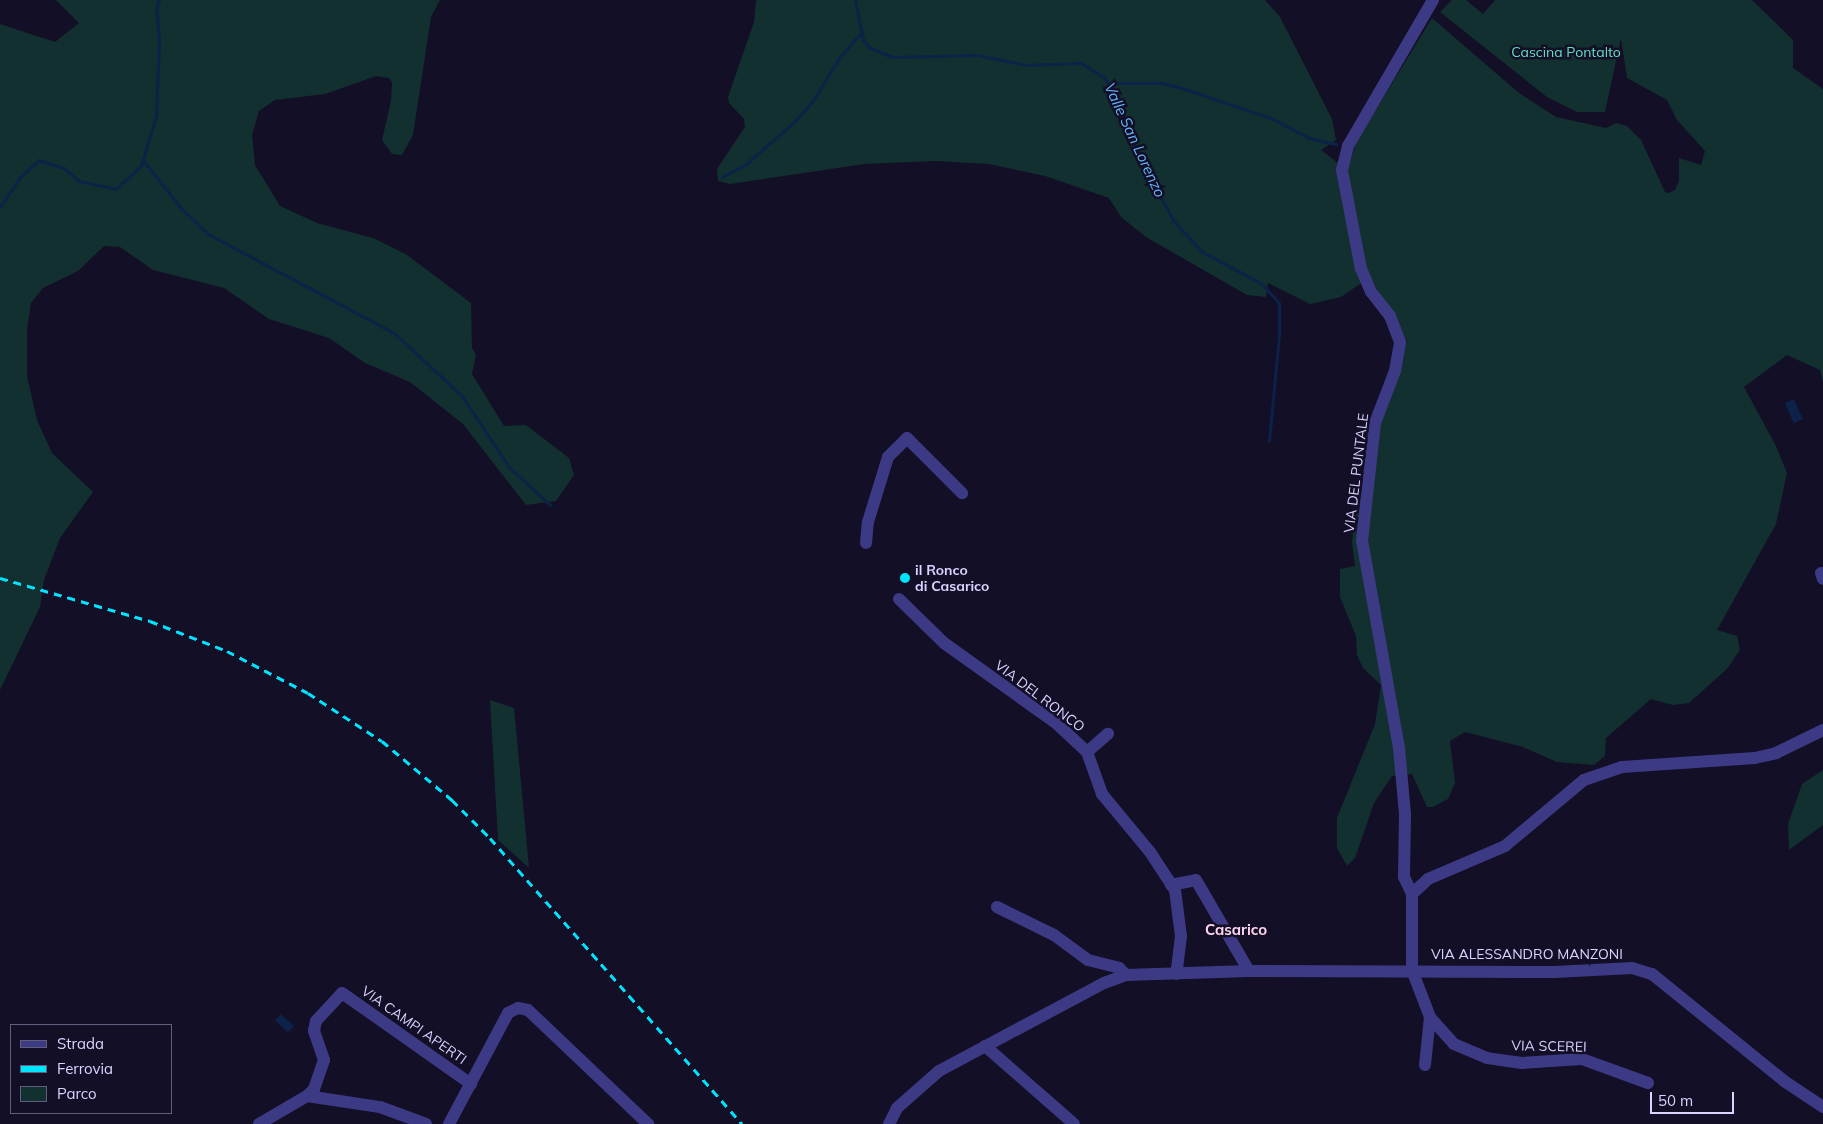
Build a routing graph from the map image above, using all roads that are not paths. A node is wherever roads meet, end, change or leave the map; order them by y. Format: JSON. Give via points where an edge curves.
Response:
{"nodes":[{"id":1,"x":1433,"y":0,"type":"edge"},
{"id":2,"x":962,"y":494,"type":"dead end"},
{"id":3,"x":866,"y":543,"type":"dead end"},
{"id":4,"x":899,"y":600,"type":"dead end"},
{"id":5,"x":1823,"y":730,"type":"edge"},
{"id":6,"x":1108,"y":734,"type":"dead end"},
{"id":7,"x":1087,"y":752,"type":"junction"},
{"id":8,"x":1171,"y":885,"type":"junction"},
{"id":9,"x":1412,"y":894,"type":"junction"},
{"id":10,"x":997,"y":907,"type":"dead end"},
{"id":11,"x":1412,"y":970,"type":"junction"},
{"id":12,"x":1249,"y":971,"type":"junction"},
{"id":13,"x":1176,"y":974,"type":"junction"},
{"id":14,"x":1126,"y":975,"type":"junction"},
{"id":15,"x":1430,"y":1017,"type":"junction"},
{"id":16,"x":985,"y":1046,"type":"junction"},
{"id":17,"x":1425,"y":1065,"type":"dead end"},
{"id":18,"x":1648,"y":1083,"type":"dead end"},
{"id":19,"x":471,"y":1084,"type":"junction"},
{"id":20,"x":307,"y":1096,"type":"junction"},
{"id":21,"x":1822,"y":1104,"type":"edge"},
{"id":22,"x":259,"y":1124,"type":"edge"},
{"id":23,"x":426,"y":1124,"type":"edge"},
{"id":24,"x":449,"y":1124,"type":"edge"},
{"id":25,"x":648,"y":1124,"type":"edge"},
{"id":26,"x":889,"y":1124,"type":"edge"},
{"id":27,"x":1074,"y":1124,"type":"edge"}],
"edges":[{"from":1,"to":9,"type":"street","name":"VIA DEL PUNTALE","via":[[1348,146],[1342,170],[1361,269],[1371,292],[1394,323],[1400,342],[1395,371],[1375,423],[1362,542],[1399,748],[1405,814],[1404,877]]},
{"from":2,"to":3,"type":"street","via":[[907,438],[888,457],[868,522]]},
{"from":4,"to":7,"type":"street","name":"VIA DEL RONCO","via":[[944,643],[1057,724]]},
{"from":5,"to":9,"type":"street","via":[[1776,753],[1755,758],[1713,764],[1622,767],[1584,780],[1505,846],[1428,878]]},
{"from":6,"to":7,"type":"street"},
{"from":7,"to":8,"type":"street","name":"VIA DEL RONCO","via":[[1102,794],[1150,852]]},
{"from":8,"to":12,"type":"street","via":[[1196,880]]},
{"from":8,"to":13,"type":"street","name":"VIA DEL RONCO","via":[[1175,890],[1181,936]]},
{"from":9,"to":11,"type":"street","name":"VIA DEL PUNTALE"},
{"from":10,"to":14,"type":"street","via":[[1054,935],[1088,960],[1118,968]]},
{"from":11,"to":12,"type":"street","name":"VIA ALESSANDRO MANZONI"},
{"from":11,"to":15,"type":"street","name":"VIA SCEREI"},
{"from":11,"to":21,"type":"street","name":"VIA ALESSANDRO MANZONI","via":[[1555,972],[1632,968],[1652,974]]},
{"from":12,"to":13,"type":"street","name":"VIA ALESSANDRO MANZONI"},
{"from":13,"to":14,"type":"street","name":"VIA ALESSANDRO MANZONI"},
{"from":14,"to":16,"type":"street","name":"VIA ALESSANDRO MANZONI","via":[[1079,994]]},
{"from":15,"to":17,"type":"street","name":"VIA SCEREI"},
{"from":15,"to":18,"type":"street","name":"VIA SCEREI","via":[[1454,1044],[1487,1058],[1522,1063],[1582,1059]]},
{"from":16,"to":26,"type":"street","name":"VIA ALESSANDRO MANZONI","via":[[939,1071],[897,1108]]},
{"from":16,"to":27,"type":"street"},
{"from":19,"to":20,"type":"street","name":"VIA CAMPI APERTI","via":[[342,993],[316,1021],[314,1031],[324,1060],[319,1079]]},
{"from":19,"to":24,"type":"street"},
{"from":19,"to":25,"type":"street","via":[[508,1013],[518,1008],[528,1010]]},
{"from":20,"to":22,"type":"street"},
{"from":20,"to":23,"type":"street","via":[[380,1107]]}]}
